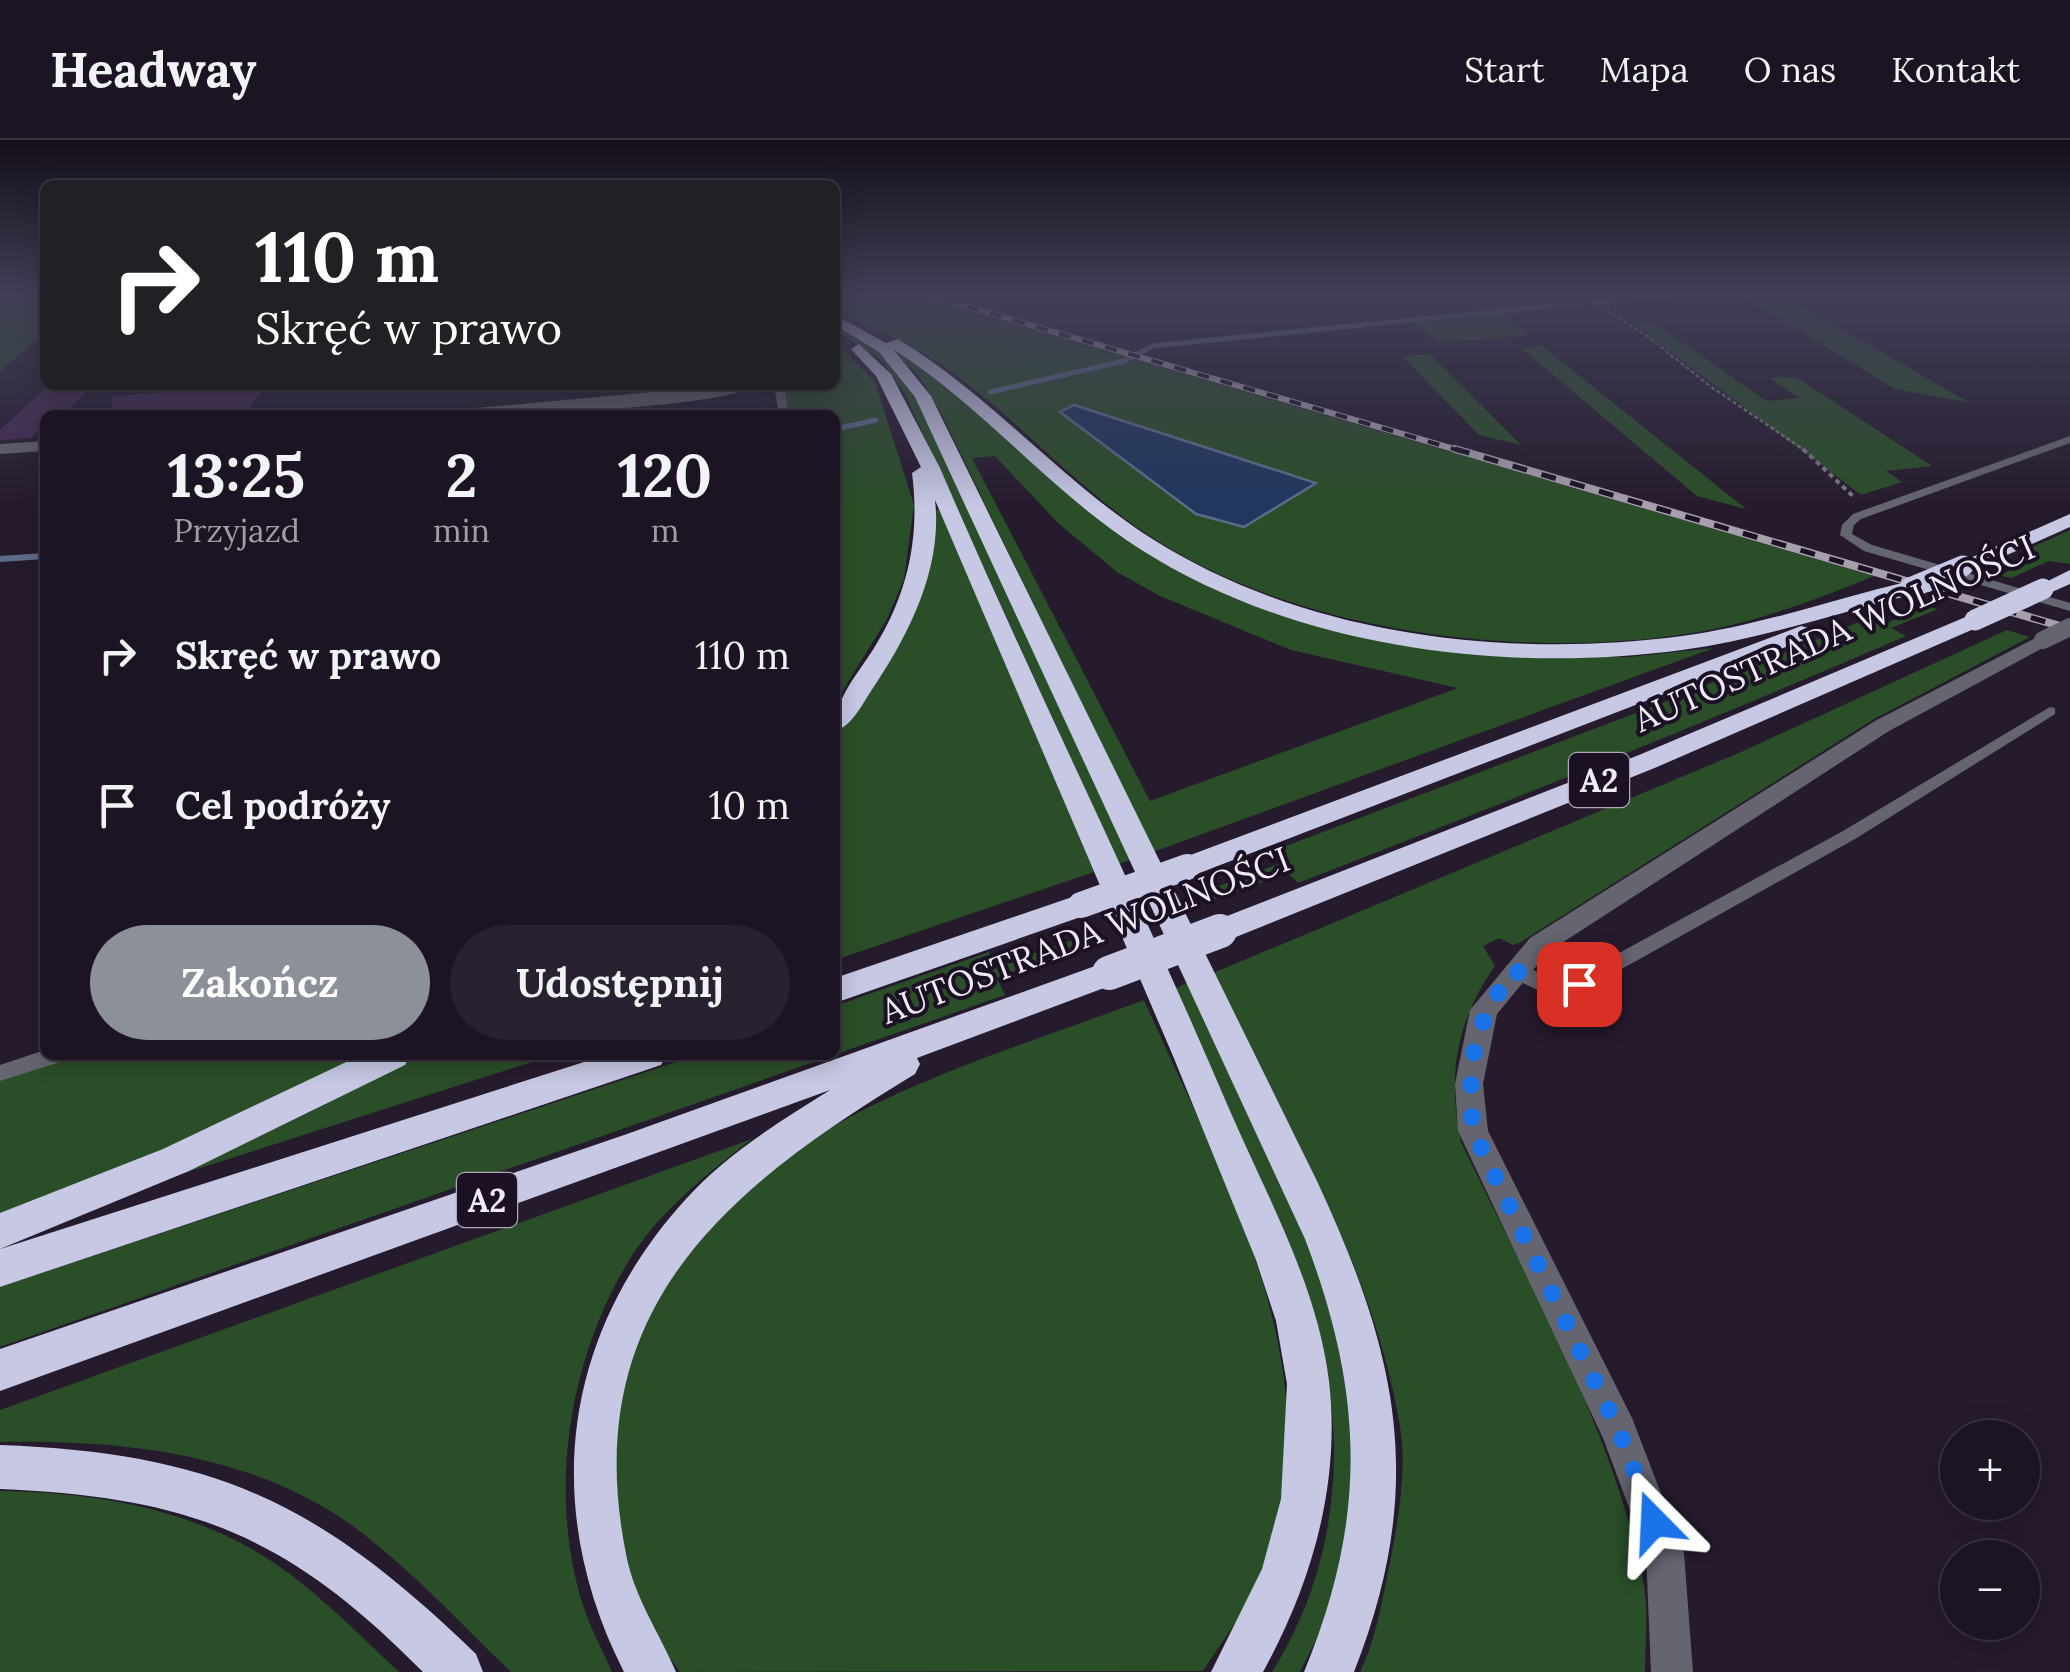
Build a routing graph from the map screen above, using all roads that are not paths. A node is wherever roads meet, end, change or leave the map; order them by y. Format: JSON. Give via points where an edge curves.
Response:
{"nodes":[{"id":1,"x":875,"y":364,"type":"edge"},
{"id":2,"x":900,"y":364,"type":"edge"},
{"id":3,"x":930,"y":364,"type":"edge"},
{"id":4,"x":723,"y":390,"type":"edge"},
{"id":5,"x":508,"y":410,"type":"edge"},
{"id":6,"x":910,"y":427,"type":"junction"},
{"id":7,"x":2070,"y":439,"type":"edge"},
{"id":8,"x":40,"y":446,"type":"edge"},
{"id":9,"x":0,"y":449,"type":"edge"},
{"id":10,"x":2070,"y":520,"type":"edge"},
{"id":11,"x":2070,"y":576,"type":"edge"},
{"id":12,"x":1895,"y":592,"type":"junction"},
{"id":13,"x":2070,"y":607,"type":"edge"},
{"id":14,"x":2070,"y":627,"type":"edge"},
{"id":15,"x":2050,"y":711,"type":"dead end"},
{"id":16,"x":840,"y":714,"type":"edge"},
{"id":17,"x":1514,"y":970,"type":"junction"},
{"id":18,"x":840,"y":989,"type":"edge"},
{"id":19,"x":972,"y":1024,"type":"junction"},
{"id":20,"x":40,"y":1060,"type":"edge"},
{"id":21,"x":383,"y":1060,"type":"edge"},
{"id":22,"x":634,"y":1060,"type":"edge"},
{"id":23,"x":0,"y":1073,"type":"edge"},
{"id":24,"x":0,"y":1231,"type":"edge"},
{"id":25,"x":0,"y":1268,"type":"edge"},
{"id":26,"x":0,"y":1370,"type":"edge"},
{"id":27,"x":0,"y":1467,"type":"edge"},
{"id":28,"x":458,"y":1672,"type":"edge"},
{"id":29,"x":651,"y":1672,"type":"edge"},
{"id":30,"x":1236,"y":1672,"type":"edge"},
{"id":31,"x":1329,"y":1672,"type":"edge"},
{"id":32,"x":1672,"y":1672,"type":"edge"}],
"edges":[{"from":1,"to":6,"type":"highway"},
{"from":2,"to":31,"type":"highway","via":[[923,396],[1335,1269],[1368,1380],[1375,1503],[1363,1572]]},
{"from":3,"to":12,"type":"highway","via":[[1146,544],[1226,585],[1315,615],[1466,644],[1621,649],[1726,635]]},
{"from":4,"to":5,"type":"street"},
{"from":6,"to":16,"type":"highway","via":[[926,497],[922,558],[897,627]]},
{"from":6,"to":30,"type":"highway","via":[[1194,1065],[1291,1309],[1308,1379],[1311,1451],[1289,1570]]},
{"from":7,"to":13,"type":"lane","via":[[1868,512],[1846,527],[1846,535],[1868,548]]},
{"from":8,"to":9,"type":"street"},
{"from":10,"to":12,"type":"highway","name":"AUTOSTRADA WOLNOŚCI","number":"A2","bridge":true},
{"from":11,"to":19,"type":"highway","name":"AUTOSTRADA WOLNOŚCI","number":"A2","bridge":true,"via":[[1648,761]]},
{"from":12,"to":18,"type":"highway","name":"AUTOSTRADA WOLNOŚCI","number":"A2","bridge":true,"via":[[1593,716]]},
{"from":14,"to":17,"type":"street","bridge":true,"via":[[1882,726],[1539,945]]},
{"from":15,"to":17,"type":"lane","via":[[1849,835],[1568,990]]},
{"from":17,"to":32,"type":"street","via":[[1484,1010],[1469,1084],[1473,1131],[1619,1431],[1665,1552]]},
{"from":19,"to":26,"type":"highway","name":"AUTOSTRADA WOLNOŚCI","number":"A2"},
{"from":19,"to":29,"type":"highway","via":[[838,1103],[741,1172],[667,1249],[621,1329],[592,1458],[594,1523],[614,1596]]},
{"from":20,"to":23,"type":"lane"},
{"from":21,"to":24,"type":"highway","via":[[176,1160]]},
{"from":22,"to":25,"type":"highway","number":"A2"},
{"from":27,"to":28,"type":"highway","via":[[119,1474],[243,1507],[356,1576]]}]}
